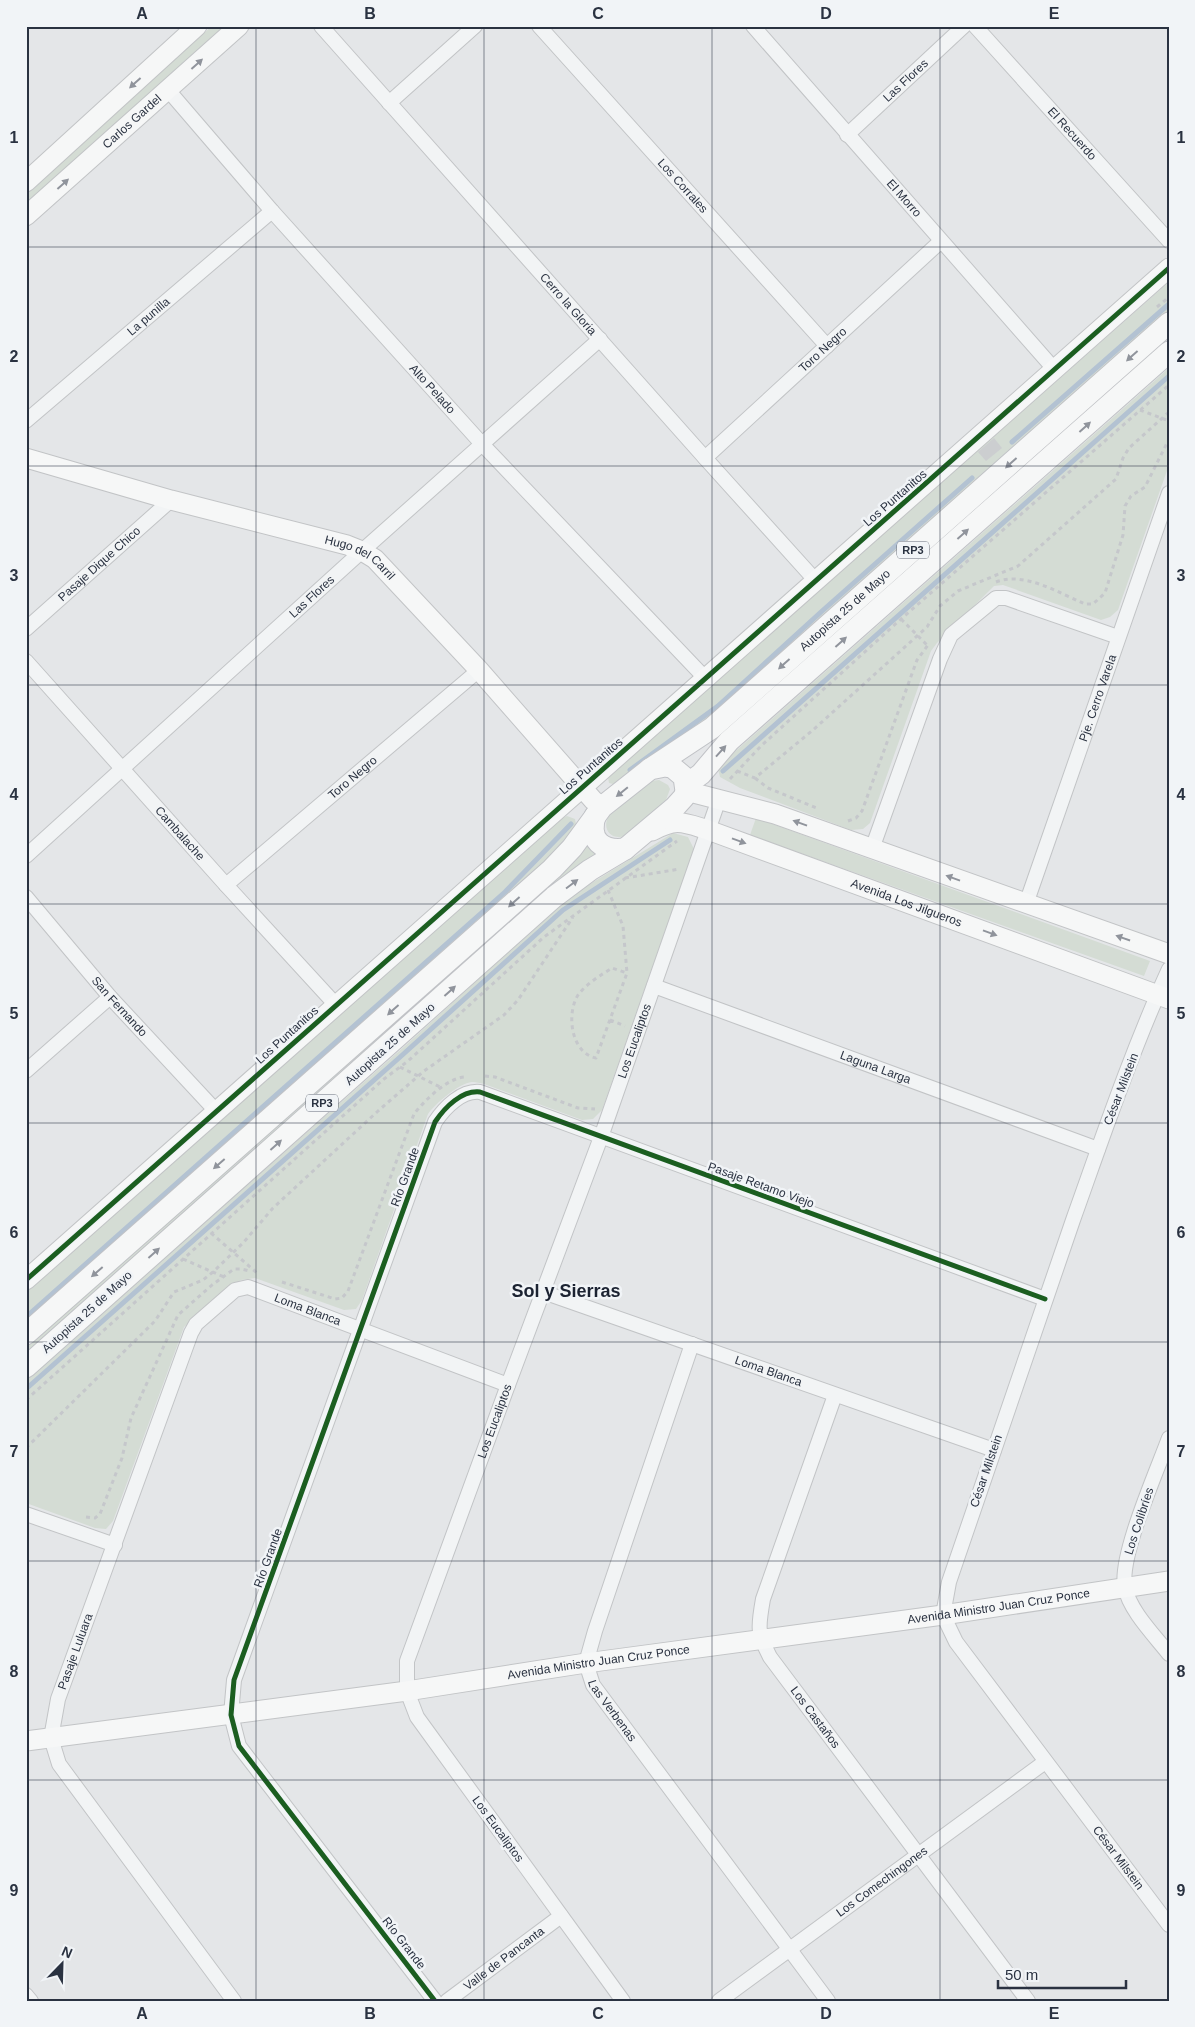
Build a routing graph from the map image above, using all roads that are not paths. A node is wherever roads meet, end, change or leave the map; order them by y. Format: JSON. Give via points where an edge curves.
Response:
{"nodes":[{"id":1,"x":197,"y":26,"type":"edge"},
{"id":2,"x":239,"y":26,"type":"edge"},
{"id":3,"x":321,"y":26,"type":"edge"},
{"id":4,"x":475,"y":26,"type":"edge"},
{"id":5,"x":539,"y":26,"type":"edge"},
{"id":6,"x":753,"y":26,"type":"edge"},
{"id":7,"x":964,"y":26,"type":"edge"},
{"id":8,"x":975,"y":26,"type":"edge"},
{"id":9,"x":168,"y":90,"type":"junction"},
{"id":10,"x":389,"y":103,"type":"junction"},
{"id":11,"x":846,"y":135,"type":"junction"},
{"id":12,"x":26,"y":182,"type":"edge"},
{"id":13,"x":272,"y":211,"type":"junction"},
{"id":14,"x":26,"y":216,"type":"edge"},
{"id":15,"x":941,"y":240,"type":"junction"},
{"id":16,"x":1169,"y":241,"type":"edge"},
{"id":17,"x":1169,"y":268,"type":"edge"},
{"id":18,"x":1161,"y":316,"type":"edge"},
{"id":19,"x":600,"y":339,"type":"junction"},
{"id":20,"x":827,"y":346,"type":"junction"},
{"id":21,"x":1169,"y":352,"type":"edge"},
{"id":22,"x":1055,"y":370,"type":"junction"},
{"id":23,"x":26,"y":421,"type":"edge"},
{"id":24,"x":482,"y":444,"type":"junction"},
{"id":25,"x":26,"y":458,"type":"edge"},
{"id":26,"x":705,"y":458,"type":"junction"},
{"id":27,"x":1169,"y":493,"type":"edge"},
{"id":28,"x":171,"y":500,"type":"junction"},
{"id":29,"x":362,"y":551,"type":"junction"},
{"id":30,"x":816,"y":581,"type":"junction"},
{"id":31,"x":26,"y":629,"type":"edge"},
{"id":32,"x":1118,"y":637,"type":"junction"},
{"id":33,"x":26,"y":661,"type":"edge"},
{"id":34,"x":479,"y":670,"type":"junction"},
{"id":35,"x":706,"y":679,"type":"junction"},
{"id":36,"x":650,"y":769,"type":"junction"},
{"id":37,"x":123,"y":770,"type":"junction"},
{"id":38,"x":582,"y":787,"type":"junction"},
{"id":39,"x":686,"y":788,"type":"junction"},
{"id":40,"x":719,"y":798,"type":"junction"},
{"id":41,"x":598,"y":812,"type":"junction"},
{"id":42,"x":708,"y":830,"type":"junction"},
{"id":43,"x":644,"y":835,"type":"junction"},
{"id":44,"x":625,"y":849,"type":"junction"},
{"id":45,"x":872,"y":849,"type":"junction"},
{"id":46,"x":26,"y":856,"type":"edge"},
{"id":47,"x":226,"y":886,"type":"junction"},
{"id":48,"x":26,"y":897,"type":"edge"},
{"id":49,"x":1026,"y":904,"type":"junction"},
{"id":50,"x":1169,"y":954,"type":"edge"},
{"id":51,"x":1169,"y":969,"type":"edge"},
{"id":52,"x":654,"y":986,"type":"junction"},
{"id":53,"x":110,"y":997,"type":"junction"},
{"id":54,"x":1163,"y":997,"type":"edge"},
{"id":55,"x":336,"y":1005,"type":"junction"},
{"id":56,"x":26,"y":1071,"type":"edge"},
{"id":57,"x":467,"y":1088,"type":"joint"},
{"id":58,"x":216,"y":1112,"type":"junction"},
{"id":59,"x":601,"y":1137,"type":"junction"},
{"id":60,"x":1098,"y":1149,"type":"junction"},
{"id":61,"x":26,"y":1280,"type":"edge"},
{"id":62,"x":248,"y":1287,"type":"joint"},
{"id":63,"x":543,"y":1292,"type":"junction"},
{"id":64,"x":1045,"y":1299,"type":"junction"},
{"id":65,"x":361,"y":1329,"type":"junction"},
{"id":66,"x":26,"y":1334,"type":"edge"},
{"id":67,"x":692,"y":1344,"type":"junction"},
{"id":68,"x":26,"y":1367,"type":"edge"},
{"id":69,"x":508,"y":1385,"type":"junction"},
{"id":70,"x":836,"y":1395,"type":"junction"},
{"id":71,"x":1169,"y":1438,"type":"edge"},
{"id":72,"x":994,"y":1450,"type":"junction"},
{"id":73,"x":26,"y":1514,"type":"edge"},
{"id":74,"x":115,"y":1545,"type":"junction"},
{"id":75,"x":1169,"y":1581,"type":"edge"},
{"id":76,"x":1125,"y":1587,"type":"junction"},
{"id":77,"x":943,"y":1615,"type":"junction"},
{"id":78,"x":760,"y":1638,"type":"junction"},
{"id":79,"x":1169,"y":1654,"type":"edge"},
{"id":80,"x":586,"y":1662,"type":"junction"},
{"id":81,"x":407,"y":1691,"type":"junction"},
{"id":82,"x":231,"y":1715,"type":"junction"},
{"id":83,"x":52,"y":1738,"type":"junction"},
{"id":84,"x":26,"y":1741,"type":"edge"},
{"id":85,"x":1044,"y":1762,"type":"junction"},
{"id":86,"x":917,"y":1855,"type":"junction"},
{"id":87,"x":561,"y":1916,"type":"junction"},
{"id":88,"x":1169,"y":1925,"type":"edge"},
{"id":89,"x":789,"y":1949,"type":"junction"},
{"id":90,"x":26,"y":1995,"type":"edge"},
{"id":91,"x":31,"y":2001,"type":"edge"},
{"id":92,"x":234,"y":2001,"type":"edge"},
{"id":93,"x":435,"y":2001,"type":"edge"},
{"id":94,"x":447,"y":2001,"type":"edge"},
{"id":95,"x":623,"y":2001,"type":"edge"},
{"id":96,"x":719,"y":2001,"type":"edge"},
{"id":97,"x":828,"y":2001,"type":"edge"},
{"id":98,"x":1028,"y":2001,"type":"edge"}],
"edges":[{"from":1,"to":12,"type":"street","one_way":true},
{"from":9,"to":2,"type":"street","name":"Carlos Gardel","one_way":true},
{"from":3,"to":10,"type":"street","name":"Cerro la Gloria"},
{"from":4,"to":10,"type":"street"},
{"from":5,"to":20,"type":"street","name":"Los Corrales"},
{"from":6,"to":11,"type":"street","name":"El Morro"},
{"from":7,"to":11,"type":"street","name":"Las Flores"},
{"from":8,"to":16,"type":"street","name":"El Recuerdo"},
{"from":9,"to":13,"type":"street","name":"Alto Pelado"},
{"from":14,"to":9,"type":"street","name":"Carlos Gardel","one_way":true},
{"from":10,"to":19,"type":"street","name":"Cerro la Gloria"},
{"from":11,"to":15,"type":"street","name":"El Morro"},
{"from":13,"to":23,"type":"street","name":"La punilla"},
{"from":13,"to":24,"type":"street","name":"Alto Pelado"},
{"from":15,"to":20,"type":"street","name":"Toro Negro"},
{"from":15,"to":22,"type":"street","name":"El Morro"},
{"from":17,"to":22,"type":"street","name":"Los Puntanitos"},
{"from":18,"to":36,"type":"main road","name":"Autopista 25 de Mayo","number":"RP3","one_way":true,"via":[[712,728]]},
{"from":19,"to":24,"type":"street","name":"Las Flores"},
{"from":19,"to":26,"type":"street","name":"Cerro la Gloria"},
{"from":20,"to":26,"type":"street","name":"Toro Negro"},
{"from":39,"to":21,"type":"main road","name":"Autopista 25 de Mayo","number":"RP3","one_way":true,"via":[[729,741]]},
{"from":22,"to":30,"type":"street","name":"Los Puntanitos"},
{"from":24,"to":29,"type":"street","name":"Las Flores"},
{"from":24,"to":35,"type":"street","name":"Alto Pelado"},
{"from":25,"to":28,"type":"street","name":"Hugo del Carril"},
{"from":26,"to":30,"type":"street","name":"Cerro la Gloria"},
{"from":27,"to":32,"type":"street","name":"Pje. Cerro Varela"},
{"from":28,"to":29,"type":"street","name":"Hugo del Carril"},
{"from":28,"to":31,"type":"street","name":"Pasaje Dique Chico"},
{"from":29,"to":34,"type":"street","name":"Hugo del Carril","via":[[374,559]]},
{"from":29,"to":37,"type":"street","name":"Las Flores"},
{"from":30,"to":35,"type":"street","name":"Los Puntanitos"},
{"from":32,"to":45,"type":"street","via":[[1006,598],[996,598],[951,636]]},
{"from":32,"to":49,"type":"street","name":"Pje. Cerro Varela"},
{"from":33,"to":37,"type":"street","name":"Cambalache"},
{"from":34,"to":38,"type":"street","name":"Hugo del Carril"},
{"from":34,"to":47,"type":"street","name":"Toro Negro"},
{"from":35,"to":38,"type":"street","name":"Los Puntanitos"},
{"from":36,"to":39,"type":"main road","via":[[672,767],[684,777]]},
{"from":36,"to":41,"type":"main road","number":"RP3","one_way":true},
{"from":37,"to":46,"type":"street","name":"Las Flores"},
{"from":37,"to":47,"type":"street","name":"Cambalache"},
{"from":38,"to":41,"type":"street","name":"Hugo del Carril"},
{"from":38,"to":55,"type":"street","name":"Los Puntanitos"},
{"from":39,"to":40,"type":"street"},
{"from":39,"to":43,"type":"main road","number":"RP3","via":[[684,797]]},
{"from":40,"to":42,"type":"street","name":"Los Eucaliptos"},
{"from":45,"to":40,"type":"street","one_way":true,"via":[[775,814]]},
{"from":41,"to":44,"type":"main road","via":[[593,830],[596,839],[612,850]]},
{"from":41,"to":66,"type":"main road","name":"Autopista 25 de Mayo","number":"RP3","one_way":true,"via":[[572,848],[552,868]]},
{"from":42,"to":43,"type":"street","name":"Avenida Los Jilgueros","via":[[676,821]]},
{"from":42,"to":52,"type":"street","name":"Los Eucaliptos"},
{"from":42,"to":54,"type":"street","name":"Avenida Los Jilgueros","one_way":true},
{"from":43,"to":44,"type":"main road","number":"RP3"},
{"from":68,"to":44,"type":"main road","name":"Autopista 25 de Mayo","number":"RP3","one_way":true,"via":[[554,897]]},
{"from":49,"to":45,"type":"street","one_way":true},
{"from":47,"to":55,"type":"street","name":"Cambalache"},
{"from":48,"to":53,"type":"street","name":"San Fernando"},
{"from":50,"to":49,"type":"street","one_way":true},
{"from":51,"to":54,"type":"street","name":"César Milstein"},
{"from":52,"to":59,"type":"street","name":"Los Eucaliptos"},
{"from":52,"to":60,"type":"street","name":"Laguna Larga"},
{"from":53,"to":56,"type":"street"},
{"from":53,"to":58,"type":"street","name":"San Fernando"},
{"from":54,"to":60,"type":"street","name":"César Milstein"},
{"from":55,"to":58,"type":"street","name":"Los Puntanitos"},
{"from":57,"to":59,"type":"street","name":"Pasaje Retamo Viejo"},
{"from":57,"to":65,"type":"street","name":"Río Grande","via":[[443,1109],[435,1122]]},
{"from":58,"to":61,"type":"street","name":"Los Puntanitos"},
{"from":59,"to":63,"type":"street","name":"Los Eucaliptos"},
{"from":59,"to":64,"type":"street","name":"Pasaje Retamo Viejo"},
{"from":60,"to":64,"type":"street","name":"César Milstein"},
{"from":62,"to":65,"type":"street","name":"Loma Blanca"},
{"from":62,"to":74,"type":"street","name":"Pasaje Luluara","via":[[236,1290],[196,1324],[191,1333]]},
{"from":63,"to":67,"type":"street","name":"Loma Blanca"},
{"from":63,"to":69,"type":"street","name":"Los Eucaliptos"},
{"from":64,"to":72,"type":"street","name":"César Milstein"},
{"from":65,"to":69,"type":"street","name":"Loma Blanca"},
{"from":65,"to":82,"type":"street","name":"Río Grande","via":[[234,1680]]},
{"from":67,"to":70,"type":"street","name":"Loma Blanca"},
{"from":67,"to":80,"type":"street","name":"Las Verbenas"},
{"from":69,"to":81,"type":"street","name":"Los Eucaliptos","via":[[408,1662]]},
{"from":70,"to":72,"type":"street","name":"Loma Blanca"},
{"from":70,"to":78,"type":"street","name":"Los Castaños","via":[[763,1599]]},
{"from":71,"to":76,"type":"street","name":"Los Colibríes","via":[[1127,1553]]},
{"from":72,"to":77,"type":"street","name":"César Milstein","via":[[948,1582]]},
{"from":73,"to":74,"type":"street"},
{"from":74,"to":83,"type":"street","name":"Pasaje Luluara","via":[[58,1699]]},
{"from":75,"to":76,"type":"street","name":"Avenida Ministro Juan Cruz Ponce"},
{"from":76,"to":77,"type":"street","name":"Avenida Ministro Juan Cruz Ponce"},
{"from":76,"to":79,"type":"street","name":"Los Colibríes","via":[[1132,1606]]},
{"from":77,"to":78,"type":"street","name":"Avenida Ministro Juan Cruz Ponce"},
{"from":77,"to":85,"type":"street","name":"César Milstein","via":[[956,1642]]},
{"from":78,"to":80,"type":"street","name":"Avenida Ministro Juan Cruz Ponce"},
{"from":78,"to":86,"type":"street","name":"Los Castaños","via":[[770,1657]]},
{"from":80,"to":81,"type":"street","name":"Avenida Ministro Juan Cruz Ponce"},
{"from":80,"to":89,"type":"street","name":"Las Verbenas","via":[[593,1685]]},
{"from":81,"to":82,"type":"street","name":"Avenida Ministro Juan Cruz Ponce"},
{"from":81,"to":87,"type":"street","name":"Los Eucaliptos","via":[[417,1717]]},
{"from":82,"to":83,"type":"street","name":"Avenida Ministro Juan Cruz Ponce"},
{"from":82,"to":93,"type":"street","name":"Río Grande","via":[[239,1746]]},
{"from":83,"to":84,"type":"street","name":"Avenida Ministro Juan Cruz Ponce"},
{"from":83,"to":92,"type":"street","name":"Pasaje Luluara","via":[[58,1764]]},
{"from":85,"to":86,"type":"street","name":"Los Comechingones"},
{"from":85,"to":88,"type":"street","name":"César Milstein"},
{"from":86,"to":89,"type":"street","name":"Los Comechingones"},
{"from":86,"to":98,"type":"street","name":"Los Castaños"},
{"from":87,"to":94,"type":"street","name":"Valle de Pancanta"},
{"from":87,"to":95,"type":"street","name":"Los Eucaliptos"},
{"from":89,"to":96,"type":"street","name":"Los Comechingones"},
{"from":89,"to":97,"type":"street","name":"Las Verbenas"},
{"from":90,"to":91,"type":"street"}]}
